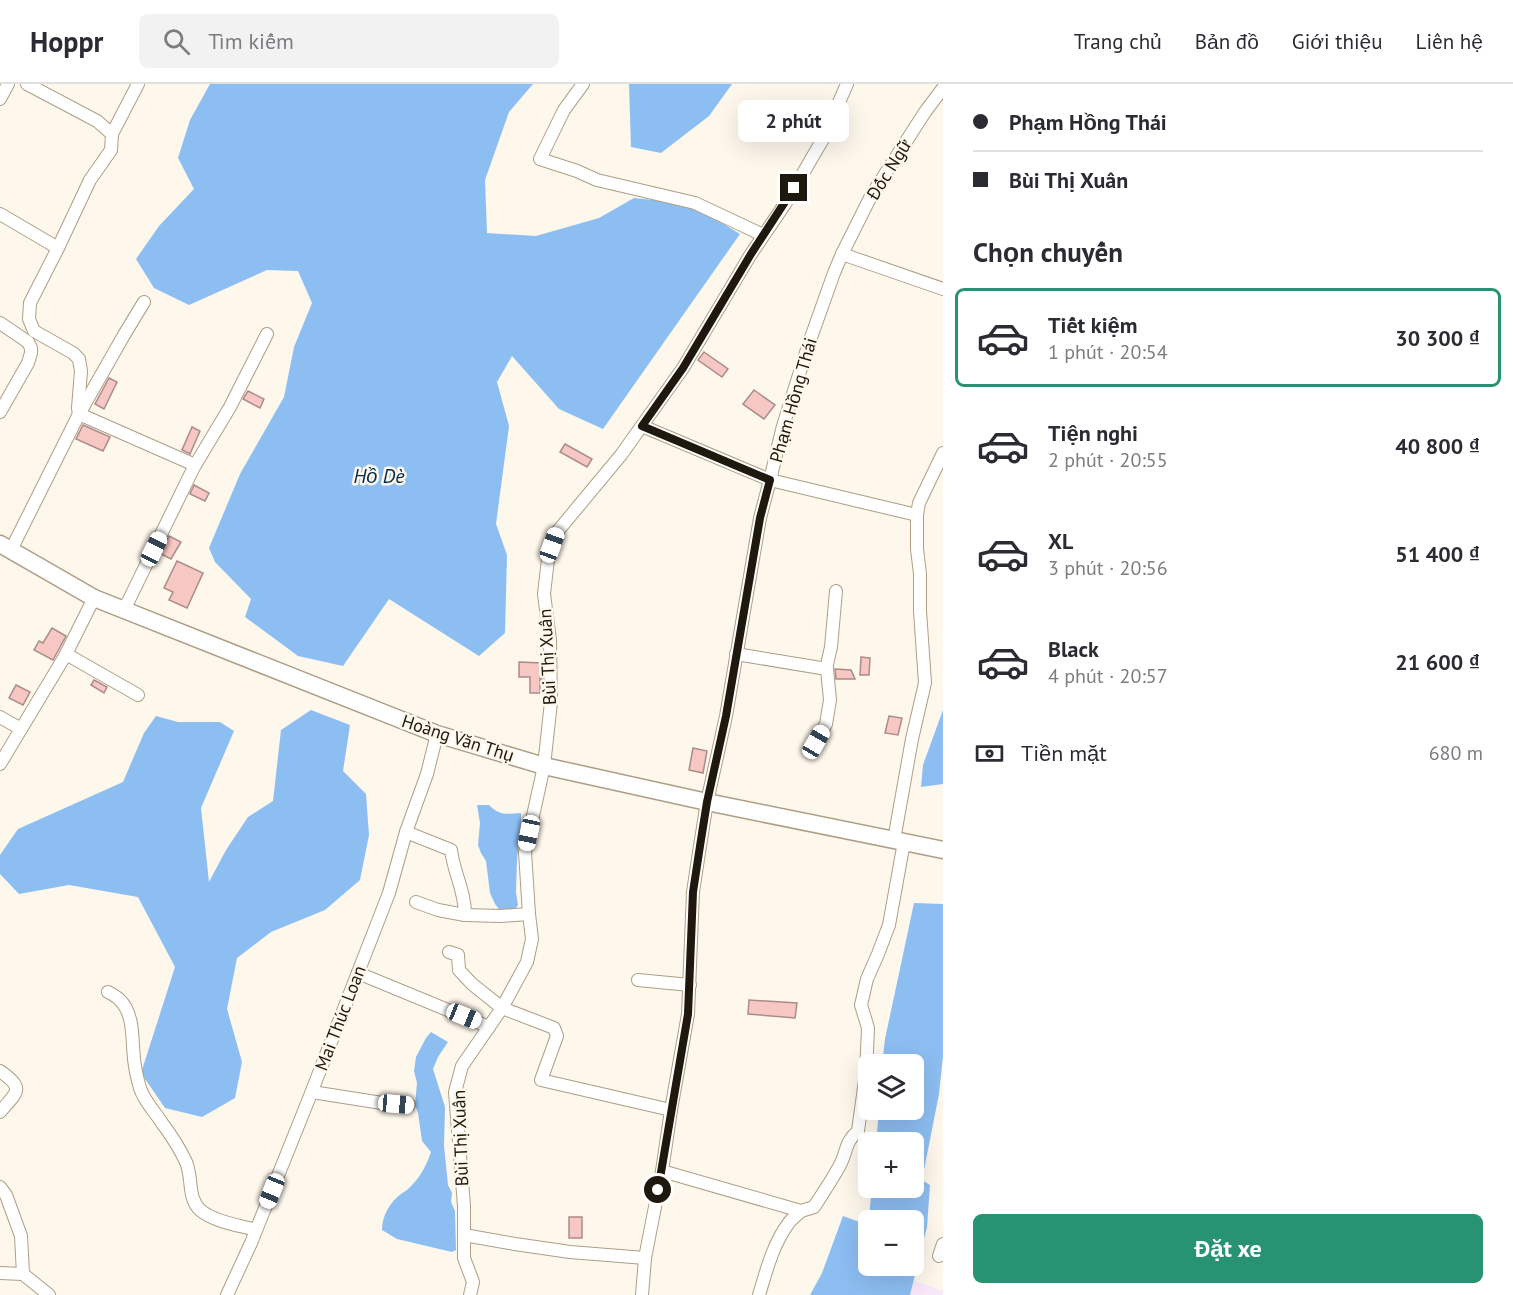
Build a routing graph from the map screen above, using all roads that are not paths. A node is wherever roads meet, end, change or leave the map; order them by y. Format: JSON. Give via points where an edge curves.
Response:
{"nodes":[{"id":1,"x":8,"y":84,"type":"edge"},
{"id":2,"x":27,"y":84,"type":"edge"},
{"id":3,"x":138,"y":84,"type":"edge"},
{"id":4,"x":583,"y":84,"type":"edge"},
{"id":5,"x":847,"y":84,"type":"edge"},
{"id":6,"x":943,"y":88,"type":"edge"},
{"id":7,"x":0,"y":99,"type":"edge"},
{"id":8,"x":112,"y":134,"type":"junction"},
{"id":9,"x":0,"y":214,"type":"edge"},
{"id":10,"x":763,"y":235,"type":"junction"},
{"id":11,"x":58,"y":248,"type":"junction"},
{"id":12,"x":842,"y":254,"type":"junction"},
{"id":13,"x":943,"y":289,"type":"edge"},
{"id":14,"x":144,"y":302,"type":"dead end"},
{"id":15,"x":0,"y":324,"type":"edge"},
{"id":16,"x":267,"y":334,"type":"dead end"},
{"id":17,"x":29,"y":335,"type":"junction"},
{"id":18,"x":0,"y":412,"type":"edge"},
{"id":19,"x":79,"y":414,"type":"junction"},
{"id":20,"x":642,"y":426,"type":"junction"},
{"id":21,"x":943,"y":453,"type":"edge"},
{"id":22,"x":195,"y":465,"type":"junction"},
{"id":23,"x":770,"y":480,"type":"junction"},
{"id":24,"x":917,"y":515,"type":"junction"},
{"id":25,"x":5,"y":547,"type":"edge"},
{"id":26,"x":836,"y":591,"type":"dead end"},
{"id":27,"x":94,"y":598,"type":"junction"},
{"id":28,"x":124,"y":610,"type":"junction"},
{"id":29,"x":66,"y":654,"type":"junction"},
{"id":30,"x":736,"y":654,"type":"junction"},
{"id":31,"x":826,"y":669,"type":"junction"},
{"id":32,"x":138,"y":695,"type":"dead end"},
{"id":33,"x":0,"y":717,"type":"edge"},
{"id":34,"x":21,"y":729,"type":"junction"},
{"id":35,"x":437,"y":735,"type":"junction"},
{"id":36,"x":816,"y":742,"type":"dead end"},
{"id":37,"x":0,"y":764,"type":"edge"},
{"id":38,"x":544,"y":766,"type":"junction"},
{"id":39,"x":707,"y":802,"type":"junction"},
{"id":40,"x":406,"y":832,"type":"junction"},
{"id":41,"x":899,"y":841,"type":"junction"},
{"id":42,"x":943,"y":850,"type":"edge"},
{"id":43,"x":416,"y":902,"type":"dead end"},
{"id":44,"x":529,"y":914,"type":"junction"},
{"id":45,"x":465,"y":915,"type":"junction"},
{"id":46,"x":449,"y":952,"type":"dead end"},
{"id":47,"x":358,"y":973,"type":"junction"},
{"id":48,"x":638,"y":980,"type":"dead end"},
{"id":49,"x":690,"y":985,"type":"junction"},
{"id":50,"x":108,"y":992,"type":"dead end"},
{"id":51,"x":502,"y":1008,"type":"junction"},
{"id":52,"x":489,"y":1027,"type":"junction"},
{"id":53,"x":0,"y":1071,"type":"edge"},
{"id":54,"x":312,"y":1092,"type":"junction"},
{"id":55,"x":409,"y":1105,"type":"dead end"},
{"id":56,"x":671,"y":1110,"type":"junction"},
{"id":57,"x":0,"y":1112,"type":"edge"},
{"id":58,"x":662,"y":1171,"type":"junction"},
{"id":59,"x":0,"y":1187,"type":"edge"},
{"id":60,"x":801,"y":1211,"type":"junction"},
{"id":61,"x":256,"y":1230,"type":"junction"},
{"id":62,"x":464,"y":1235,"type":"junction"},
{"id":63,"x":943,"y":1244,"type":"edge"},
{"id":64,"x":939,"y":1256,"type":"dead end"},
{"id":65,"x":645,"y":1258,"type":"junction"},
{"id":66,"x":0,"y":1273,"type":"edge"},
{"id":67,"x":23,"y":1274,"type":"junction"},
{"id":68,"x":49,"y":1295,"type":"edge"},
{"id":69,"x":227,"y":1295,"type":"edge"},
{"id":70,"x":470,"y":1295,"type":"edge"},
{"id":71,"x":642,"y":1295,"type":"edge"},
{"id":72,"x":759,"y":1295,"type":"edge"}],
"edges":[{"from":1,"to":7,"type":"street"},
{"from":2,"to":8,"type":"street","via":[[97,121]]},
{"from":3,"to":8,"type":"street"},
{"from":4,"to":10,"type":"street","via":[[564,110],[540,159],[597,180],[695,203]]},
{"from":5,"to":10,"type":"street","name":"Bùi Thị Xuân","via":[[823,139]]},
{"from":6,"to":12,"type":"street","name":"Đốc Ngữ","via":[[871,196]]},
{"from":8,"to":11,"type":"street","via":[[111,150],[90,180]]},
{"from":9,"to":11,"type":"street"},
{"from":10,"to":20,"type":"street","name":"Bùi Thị Xuân","via":[[683,368]]},
{"from":11,"to":17,"type":"street","via":[[30,303]]},
{"from":12,"to":13,"type":"street"},
{"from":12,"to":23,"type":"street","name":"Phạm Hồng Thái","via":[[808,346]]},
{"from":14,"to":19,"type":"street"},
{"from":15,"to":17,"type":"street"},
{"from":16,"to":22,"type":"street"},
{"from":17,"to":18,"type":"street","via":[[28,363]]},
{"from":17,"to":19,"type":"street","via":[[79,359]]},
{"from":19,"to":22,"type":"street"},
{"from":19,"to":25,"type":"street"},
{"from":20,"to":23,"type":"street"},
{"from":20,"to":38,"type":"street","name":"Bùi Thị Xuân","via":[[557,532],[548,559],[544,594],[550,640],[551,702]]},
{"from":21,"to":24,"type":"street"},
{"from":22,"to":28,"type":"street"},
{"from":23,"to":24,"type":"street"},
{"from":23,"to":30,"type":"street","name":"Phạm Hồng Thái"},
{"from":24,"to":41,"type":"street","via":[[925,683],[912,739]]},
{"from":25,"to":27,"type":"main road","name":"Hoàng Văn Thụ"},
{"from":26,"to":31,"type":"street"},
{"from":27,"to":28,"type":"main road","name":"Hoàng Văn Thụ"},
{"from":27,"to":29,"type":"street"},
{"from":28,"to":35,"type":"main road","name":"Hoàng Văn Thụ"},
{"from":29,"to":32,"type":"street"},
{"from":29,"to":34,"type":"street"},
{"from":30,"to":31,"type":"street"},
{"from":30,"to":39,"type":"street","name":"Phạm Hồng Thái"},
{"from":31,"to":36,"type":"street","via":[[830,700],[826,723]]},
{"from":33,"to":34,"type":"street"},
{"from":34,"to":37,"type":"street"},
{"from":35,"to":38,"type":"main road","name":"Hoàng Văn Thụ"},
{"from":35,"to":40,"type":"street","name":"Mai Thúc Loan"},
{"from":38,"to":39,"type":"main road","name":"Hoàng Văn Thụ"},
{"from":38,"to":44,"type":"street","name":"Bùi Thị Xuân","via":[[525,852]]},
{"from":39,"to":41,"type":"main road","name":"Hoàng Văn Thụ"},
{"from":39,"to":49,"type":"street","name":"Phạm Hồng Thái","via":[[693,892]]},
{"from":40,"to":45,"type":"street","via":[[452,850]]},
{"from":40,"to":47,"type":"street","name":"Mai Thúc Loan","via":[[389,893]]},
{"from":41,"to":42,"type":"main road","name":"Hoàng Văn Thụ"},
{"from":41,"to":60,"type":"street","via":[[889,925],[861,1005],[868,1028],[858,1131],[849,1139],[844,1158],[814,1207]]},
{"from":43,"to":45,"type":"street"},
{"from":44,"to":45,"type":"street"},
{"from":44,"to":51,"type":"street","name":"Bùi Thị Xuân","via":[[532,939],[527,962]]},
{"from":46,"to":51,"type":"street","via":[[458,955],[459,970],[472,984]]},
{"from":47,"to":52,"type":"street"},
{"from":47,"to":54,"type":"street","name":"Mai Thúc Loan"},
{"from":48,"to":49,"type":"street"},
{"from":49,"to":56,"type":"street","name":"Phạm Hồng Thái"},
{"from":50,"to":61,"type":"street","via":[[120,1000],[128,1013],[134,1066],[143,1097],[185,1161],[195,1204],[215,1218]]},
{"from":51,"to":52,"type":"street","name":"Bùi Thị Xuân"},
{"from":51,"to":56,"type":"street","via":[[554,1028],[557,1036],[541,1080]]},
{"from":52,"to":62,"type":"street","name":"Bùi Thị Xuân","via":[[462,1066],[455,1092]]},
{"from":53,"to":57,"type":"street","via":[[14,1081],[17,1089]]},
{"from":54,"to":55,"type":"street"},
{"from":54,"to":61,"type":"street","name":"Mai Thúc Loan"},
{"from":56,"to":58,"type":"street","name":"Phạm Hồng Thái"},
{"from":58,"to":60,"type":"street"},
{"from":58,"to":65,"type":"street","name":"Phạm Hồng Thái"},
{"from":59,"to":67,"type":"street","via":[[21,1236]]},
{"from":60,"to":72,"type":"street","via":[[780,1238]]},
{"from":61,"to":69,"type":"street","name":"Mai Thúc Loan"},
{"from":62,"to":65,"type":"street","via":[[570,1252]]},
{"from":62,"to":70,"type":"street","name":"Bùi Thị Xuân","via":[[464,1258],[473,1282]]},
{"from":63,"to":64,"type":"street"},
{"from":65,"to":71,"type":"street","name":"Phạm Hồng Thái"},
{"from":66,"to":67,"type":"street"},
{"from":67,"to":68,"type":"street"}]}
